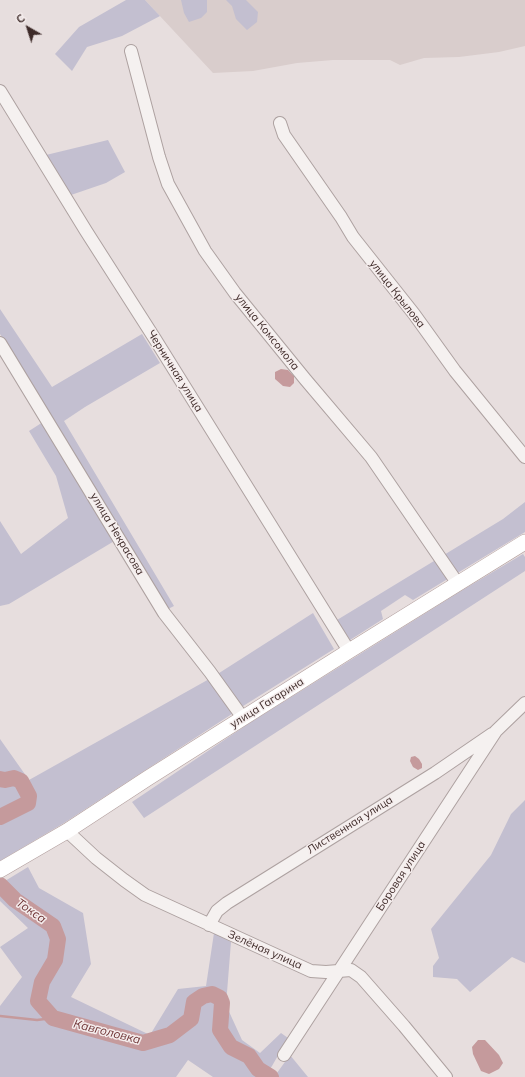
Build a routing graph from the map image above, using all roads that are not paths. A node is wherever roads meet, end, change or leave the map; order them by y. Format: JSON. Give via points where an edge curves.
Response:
{"nodes":[{"id":1,"x":131,"y":51,"type":"dead end"},
{"id":2,"x":0,"y":91,"type":"edge"},
{"id":3,"x":280,"y":123,"type":"dead end"},
{"id":4,"x":0,"y":343,"type":"edge"},
{"id":5,"x":525,"y":457,"type":"edge"},
{"id":6,"x":525,"y":542,"type":"edge"},
{"id":7,"x":458,"y":584,"type":"junction"},
{"id":8,"x":349,"y":651,"type":"junction"},
{"id":9,"x":525,"y":703,"type":"edge"},
{"id":10,"x":243,"y":718,"type":"junction"},
{"id":11,"x":496,"y":730,"type":"junction"},
{"id":12,"x":67,"y":831,"type":"junction"},
{"id":13,"x":5,"y":867,"type":"edge"},
{"id":14,"x":209,"y":925,"type":"junction"},
{"id":15,"x":340,"y":970,"type":"junction"},
{"id":16,"x":284,"y":1055,"type":"dead end"},
{"id":17,"x":446,"y":1077,"type":"edge"}],
"edges":[{"from":1,"to":7,"type":"street","name":"улица Комсомола","via":[[168,184],[205,251],[240,299],[371,458]]},
{"from":2,"to":8,"type":"street","name":"Черничная улица"},
{"from":3,"to":5,"type":"street","name":"улица Крылова","via":[[284,135],[353,237],[455,371]]},
{"from":4,"to":10,"type":"street","name":"улица Некрасова","via":[[164,613]]},
{"from":6,"to":7,"type":"main road","name":"улица Гагарина"},
{"from":7,"to":8,"type":"main road","name":"улица Гагарина"},
{"from":8,"to":10,"type":"main road","name":"улица Гагарина"},
{"from":9,"to":11,"type":"street","name":"Боровая улица"},
{"from":10,"to":12,"type":"main road","name":"улица Гагарина"},
{"from":11,"to":14,"type":"street","name":"Лиственная улица","via":[[435,773],[227,903],[217,911]]},
{"from":11,"to":15,"type":"street","name":"Боровая улица"},
{"from":12,"to":13,"type":"main road","name":"улица Гагарина"},
{"from":12,"to":14,"type":"street","name":"Зелёная улица","via":[[96,858],[145,895]]},
{"from":14,"to":15,"type":"street","name":"Зелёная улица","via":[[311,970]]},
{"from":15,"to":16,"type":"street","name":"Боровая улица"},
{"from":15,"to":17,"type":"street","name":"Зелёная улица","via":[[350,970],[361,977]]}]}
